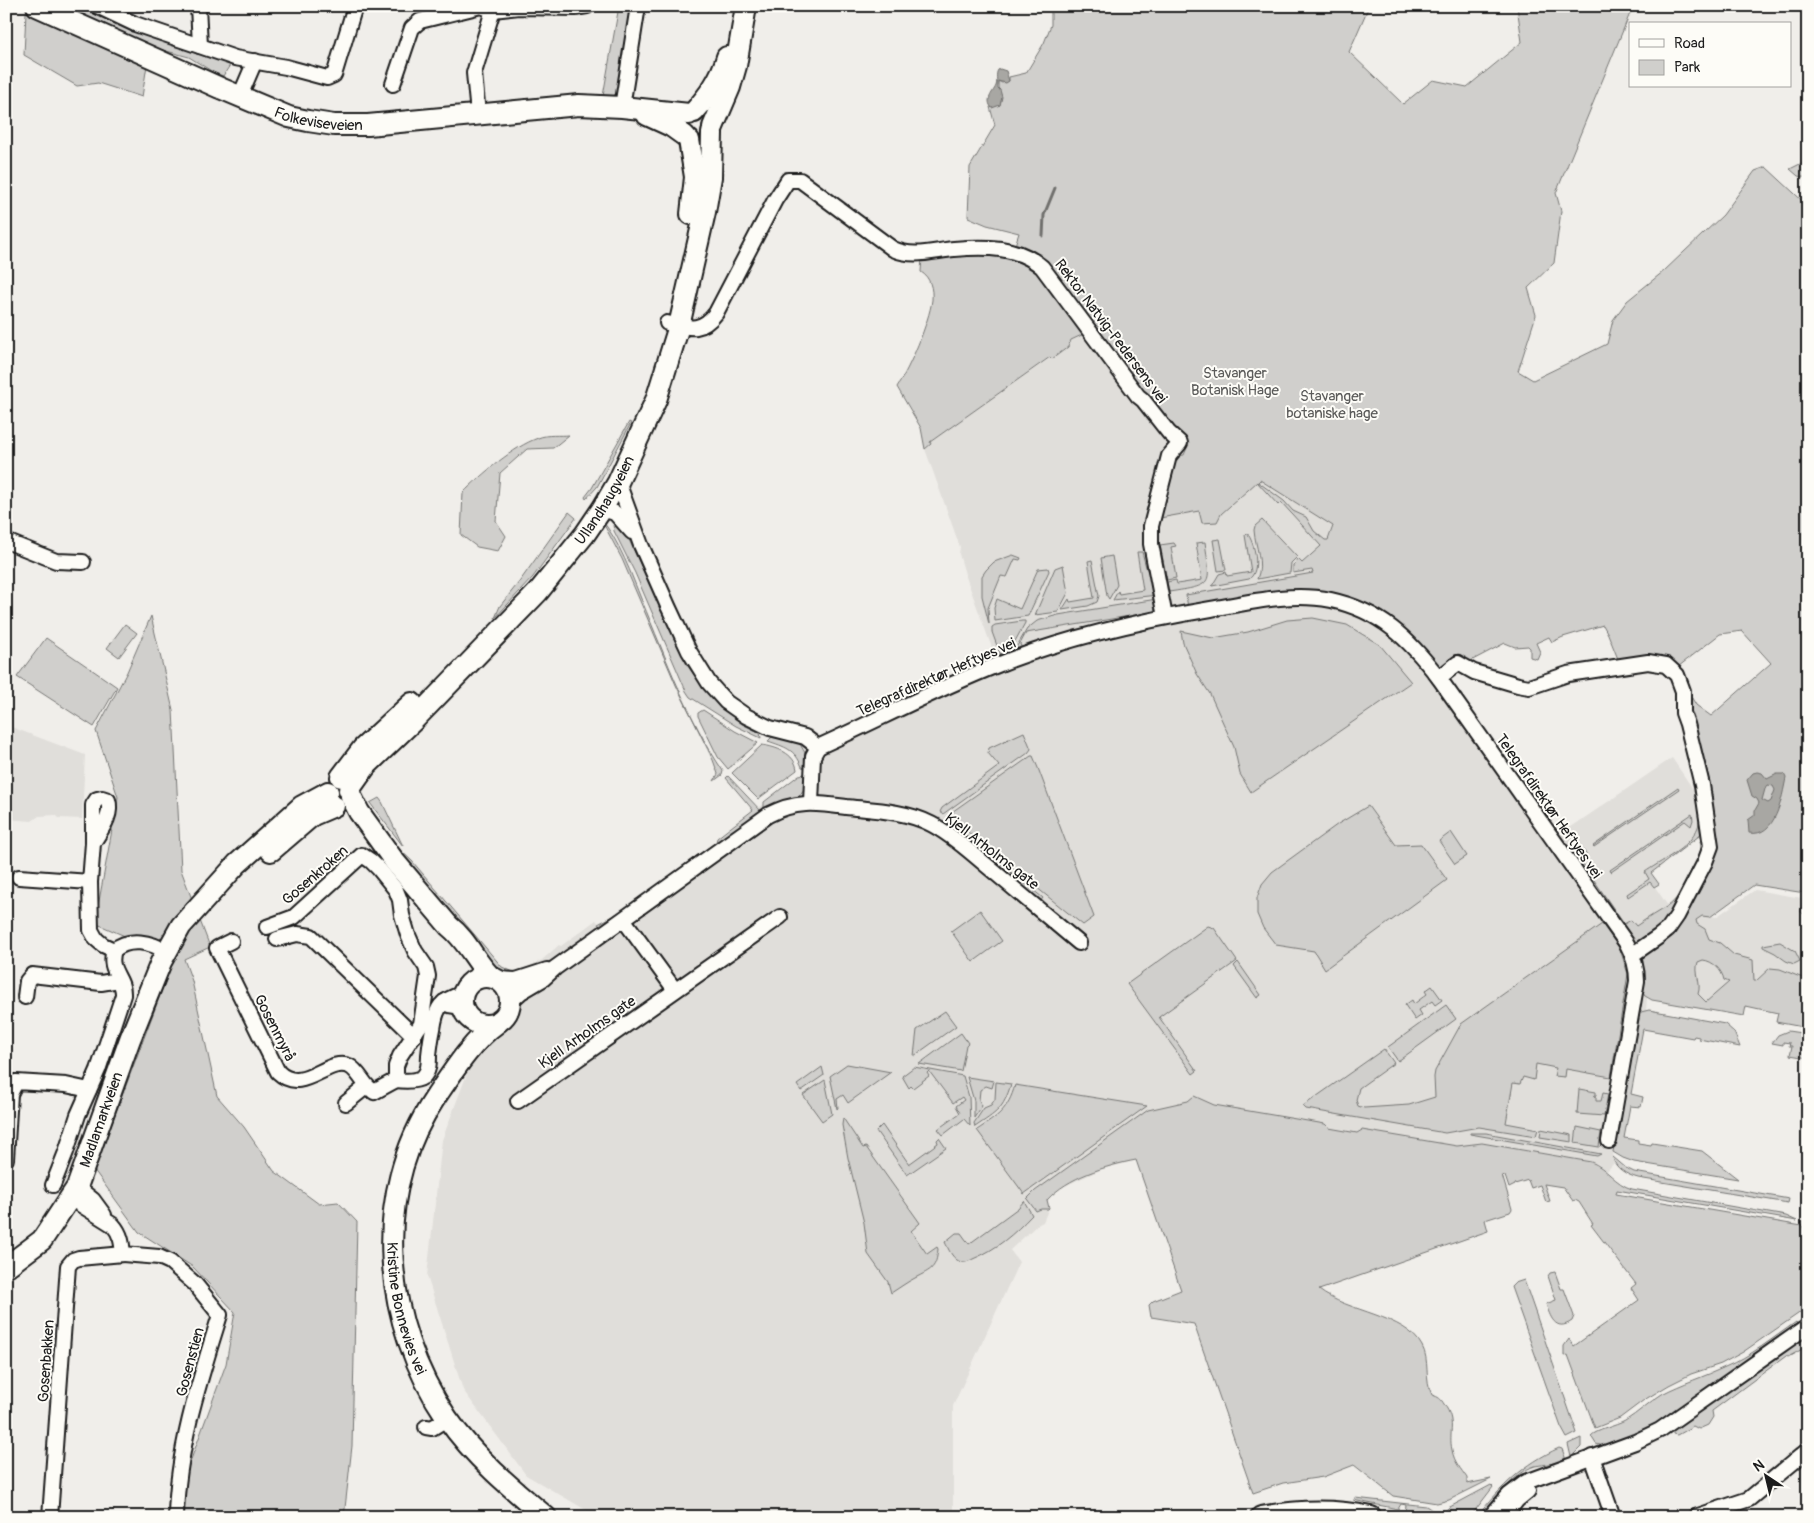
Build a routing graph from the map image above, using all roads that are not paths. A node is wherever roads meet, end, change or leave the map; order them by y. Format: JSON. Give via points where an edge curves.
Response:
{"nodes":[{"id":1,"x":37,"y":6,"type":"edge"},
{"id":2,"x":96,"y":6,"type":"edge"},
{"id":3,"x":198,"y":6,"type":"edge"},
{"id":4,"x":355,"y":6,"type":"edge"},
{"id":5,"x":586,"y":6,"type":"edge"},
{"id":6,"x":638,"y":6,"type":"edge"},
{"id":7,"x":738,"y":6,"type":"edge"},
{"id":8,"x":746,"y":6,"type":"edge"},
{"id":9,"x":485,"y":8,"type":"edge"},
{"id":10,"x":439,"y":11,"type":"edge"},
{"id":11,"x":200,"y":46,"type":"junction"},
{"id":12,"x":254,"y":61,"type":"junction"},
{"id":13,"x":393,"y":84,"type":"dead end"},
{"id":14,"x":240,"y":96,"type":"junction"},
{"id":15,"x":622,"y":107,"type":"junction"},
{"id":16,"x":691,"y":113,"type":"junction"},
{"id":17,"x":478,"y":114,"type":"junction"},
{"id":18,"x":712,"y":130,"type":"junction"},
{"id":19,"x":687,"y":138,"type":"junction"},
{"id":20,"x":673,"y":324,"type":"junction"},
{"id":21,"x":618,"y":482,"type":"junction"},
{"id":22,"x":602,"y":509,"type":"junction"},
{"id":23,"x":6,"y":541,"type":"edge"},
{"id":24,"x":641,"y":545,"type":"junction"},
{"id":25,"x":83,"y":562,"type":"dead end"},
{"id":26,"x":1165,"y":617,"type":"junction"},
{"id":27,"x":1439,"y":678,"type":"junction"},
{"id":28,"x":818,"y":747,"type":"junction"},
{"id":29,"x":340,"y":796,"type":"junction"},
{"id":30,"x":811,"y":803,"type":"junction"},
{"id":31,"x":94,"y":843,"type":"dead end"},
{"id":32,"x":19,"y":878,"type":"dead end"},
{"id":33,"x":90,"y":882,"type":"junction"},
{"id":34,"x":780,"y":917,"type":"dead end"},
{"id":35,"x":624,"y":920,"type":"junction"},
{"id":36,"x":449,"y":926,"type":"junction"},
{"id":37,"x":267,"y":927,"type":"dead end"},
{"id":38,"x":277,"y":939,"type":"dead end"},
{"id":39,"x":231,"y":941,"type":"dead end"},
{"id":40,"x":1079,"y":943,"type":"dead end"},
{"id":41,"x":114,"y":950,"type":"junction"},
{"id":42,"x":1632,"y":955,"type":"junction"},
{"id":43,"x":164,"y":957,"type":"junction"},
{"id":44,"x":556,"y":968,"type":"junction"},
{"id":45,"x":494,"y":978,"type":"junction"},
{"id":46,"x":119,"y":980,"type":"junction"},
{"id":47,"x":675,"y":990,"type":"junction"},
{"id":48,"x":25,"y":997,"type":"dead end"},
{"id":49,"x":511,"y":1001,"type":"junction"},
{"id":50,"x":461,"y":1002,"type":"junction"},
{"id":51,"x":497,"y":1023,"type":"junction"},
{"id":52,"x":414,"y":1036,"type":"junction"},
{"id":53,"x":454,"y":1069,"type":"junction"},
{"id":54,"x":396,"y":1080,"type":"junction"},
{"id":55,"x":368,"y":1086,"type":"junction"},
{"id":56,"x":88,"y":1090,"type":"junction"},
{"id":57,"x":518,"y":1101,"type":"dead end"},
{"id":58,"x":346,"y":1102,"type":"dead end"},
{"id":59,"x":1609,"y":1141,"type":"dead end"},
{"id":60,"x":6,"y":1159,"type":"edge"},
{"id":61,"x":52,"y":1185,"type":"dead end"},
{"id":62,"x":74,"y":1193,"type":"junction"},
{"id":63,"x":123,"y":1254,"type":"junction"},
{"id":64,"x":6,"y":1267,"type":"edge"},
{"id":65,"x":1808,"y":1326,"type":"edge"},
{"id":66,"x":448,"y":1418,"type":"junction"},
{"id":67,"x":426,"y":1427,"type":"dead end"},
{"id":68,"x":1808,"y":1450,"type":"edge"},
{"id":69,"x":1592,"y":1457,"type":"junction"},
{"id":70,"x":1557,"y":1470,"type":"junction"},
{"id":71,"x":546,"y":1516,"type":"edge"},
{"id":72,"x":50,"y":1517,"type":"edge"},
{"id":73,"x":176,"y":1517,"type":"edge"},
{"id":74,"x":1261,"y":1517,"type":"edge"},
{"id":75,"x":1371,"y":1517,"type":"edge"},
{"id":76,"x":1490,"y":1517,"type":"edge"},
{"id":77,"x":1504,"y":1517,"type":"edge"},
{"id":78,"x":1613,"y":1517,"type":"edge"},
{"id":79,"x":1695,"y":1517,"type":"edge"}],
"edges":[{"from":1,"to":14,"type":"main road","name":"Folkeviseveien"},
{"from":2,"to":11,"type":"street"},
{"from":3,"to":11,"type":"street"},
{"from":4,"to":12,"type":"street","via":[[331,77]]},
{"from":5,"to":9,"type":"street"},
{"from":6,"to":15,"type":"street"},
{"from":7,"to":16,"type":"main road","via":[[725,63],[713,88]]},
{"from":8,"to":18,"type":"main road","name":"Ullandhaugveien","via":[[736,66]]},
{"from":9,"to":10,"type":"street"},
{"from":9,"to":17,"type":"street","via":[[474,73]]},
{"from":10,"to":13,"type":"street","via":[[412,28]]},
{"from":11,"to":12,"type":"street"},
{"from":12,"to":14,"type":"street"},
{"from":14,"to":17,"type":"main road","name":"Folkeviseveien","via":[[290,117],[334,125],[368,125]]},
{"from":15,"to":16,"type":"main road","name":"Folkeviseveien"},
{"from":15,"to":17,"type":"main road","name":"Folkeviseveien","via":[[564,106]]},
{"from":15,"to":19,"type":"main road","name":"Folkeviseveien","via":[[655,118]]},
{"from":16,"to":18,"type":"main road","via":[[707,115]]},
{"from":16,"to":19,"type":"main road","via":[[682,124]]},
{"from":18,"to":19,"type":"main road","via":[[702,142]]},
{"from":18,"to":20,"type":"main road","name":"Ullandhaugveien","via":[[711,177],[705,212]]},
{"from":19,"to":20,"type":"main road","name":"Ullandhaugveien","via":[[695,168],[694,200]]},
{"from":20,"to":21,"type":"main road","name":"Ullandhaugveien","via":[[656,400]]},
{"from":20,"to":26,"type":"street","name":"Rektor Natvig-Pedersens vei","via":[[700,327],[716,313],[788,180],[800,180],[900,252],[909,254],[981,247],[1026,255],[1047,273],[1138,396],[1180,443],[1169,456],[1151,526],[1151,544]]},
{"from":20,"to":29,"type":"main road","name":"Ullandhaugveien","via":[[626,442],[559,550],[484,634],[360,752]]},
{"from":21,"to":22,"type":"main road","name":"Ullandhaugveien"},
{"from":21,"to":24,"type":"street"},
{"from":22,"to":24,"type":"street","via":[[621,518]]},
{"from":22,"to":29,"type":"main road","name":"Ullandhaugveien","via":[[538,592]]},
{"from":23,"to":25,"type":"street","via":[[56,561]]},
{"from":24,"to":28,"type":"street","via":[[689,651],[709,683],[726,702],[746,716],[770,728],[805,737]]},
{"from":26,"to":27,"type":"street","name":"Telegrafdirektør Heftyes vei","via":[[1282,598],[1332,600],[1356,608],[1405,637]]},
{"from":26,"to":28,"type":"street","name":"Telegrafdirektør Heftyes vei","via":[[1078,638],[1001,664]]},
{"from":27,"to":42,"type":"street","name":"Telegrafdirektør Heftyes vei"},
{"from":27,"to":42,"type":"street","via":[[1458,664],[1474,672],[1529,687],[1568,674],[1648,662],[1666,665],[1677,675],[1683,691],[1683,713],[1702,784],[1711,846],[1677,916],[1658,937]]},
{"from":28,"to":30,"type":"street","via":[[813,756]]},
{"from":29,"to":36,"type":"main road","name":"Kristine Bonnevies vei","via":[[378,848],[395,862]]},
{"from":29,"to":43,"type":"main road","name":"Madlamarkveien","via":[[302,806],[237,864],[181,926]]},
{"from":30,"to":35,"type":"street","name":"Kjell Arholms gate","via":[[790,806],[768,815]]},
{"from":30,"to":40,"type":"street","name":"Kjell Arholms gate","via":[[893,813],[932,824]]},
{"from":31,"to":33,"type":"street"},
{"from":32,"to":33,"type":"street"},
{"from":33,"to":41,"type":"street","via":[[91,930],[96,939]]},
{"from":34,"to":47,"type":"street","name":"Kjell Arholms gate"},
{"from":35,"to":44,"type":"street","name":"Kjell Arholms gate"},
{"from":35,"to":47,"type":"street"},
{"from":36,"to":45,"type":"main road","name":"Kristine Bonnevies vei","via":[[458,933],[482,968]]},
{"from":36,"to":50,"type":"main road","name":"Kristine Bonnevies vei","via":[[467,974]]},
{"from":37,"to":52,"type":"street","name":"Gosenkroken","via":[[294,917],[362,855],[371,860],[392,883],[414,951],[426,967],[428,982],[421,1024]]},
{"from":38,"to":52,"type":"street","via":[[297,934],[311,936]]},
{"from":39,"to":55,"type":"street","name":"Gosenmyrå","via":[[217,948],[278,1072],[293,1080],[344,1065],[354,1069]]},
{"from":41,"to":43,"type":"street","via":[[127,942],[136,942],[156,945]]},
{"from":41,"to":46,"type":"street","via":[[112,966]]},
{"from":42,"to":59,"type":"street","name":"Telegrafdirektør Heftyes vei","via":[[1637,981]]},
{"from":43,"to":62,"type":"main road","name":"Madlamarkveien","via":[[130,1039]]},
{"from":44,"to":45,"type":"street","via":[[516,980]]},
{"from":44,"to":49,"type":"street","name":"Kjell Arholms gate"},
{"from":45,"to":49,"type":"main road","via":[[507,988]]},
{"from":45,"to":50,"type":"main road","via":[[476,978]]},
{"from":46,"to":48,"type":"street","via":[[101,983],[32,975],[27,981]]},
{"from":46,"to":56,"type":"street","via":[[123,996]]},
{"from":47,"to":57,"type":"street","name":"Kjell Arholms gate"},
{"from":49,"to":51,"type":"main road","via":[[507,1014]]},
{"from":50,"to":51,"type":"main road","via":[[483,1025]]},
{"from":50,"to":53,"type":"main road","name":"Kristine Bonnevies vei","via":[[464,1044]]},
{"from":50,"to":54,"type":"street","via":[[438,1008],[427,1072],[416,1080]]},
{"from":51,"to":53,"type":"main road","name":"Kristine Bonnevies vei","via":[[482,1035]]},
{"from":52,"to":54,"type":"street","name":"Gosenkroken","via":[[400,1056]]},
{"from":53,"to":66,"type":"main road","name":"Kristine Bonnevies vei","via":[[431,1104],[406,1153],[392,1224],[394,1271],[403,1323],[420,1367]]},
{"from":54,"to":55,"type":"street","via":[[374,1092]]},
{"from":55,"to":58,"type":"street"},
{"from":56,"to":60,"type":"street","via":[[66,1085],[16,1082],[10,1094]]},
{"from":56,"to":61,"type":"street"},
{"from":62,"to":63,"type":"street","via":[[118,1231]]},
{"from":62,"to":64,"type":"main road","name":"Madlamarkveien","via":[[42,1240]]},
{"from":63,"to":72,"type":"street","name":"Gosenbakken","via":[[79,1258],[68,1266]]},
{"from":63,"to":73,"type":"street","name":"Gosenstien","via":[[159,1257],[170,1262],[195,1284],[220,1315],[179,1471]]},
{"from":65,"to":69,"type":"street","via":[[1660,1430]]},
{"from":66,"to":67,"type":"street","via":[[432,1428]]},
{"from":66,"to":71,"type":"main road","name":"Kristine Bonnevies vei","via":[[483,1461]]},
{"from":68,"to":79,"type":"street","via":[[1748,1499]]},
{"from":69,"to":70,"type":"street"},
{"from":69,"to":78,"type":"street"},
{"from":70,"to":76,"type":"street","via":[[1520,1485]]},
{"from":70,"to":77,"type":"street","via":[[1527,1491]]},
{"from":74,"to":75,"type":"main road","via":[[1318,1511]]}]}
